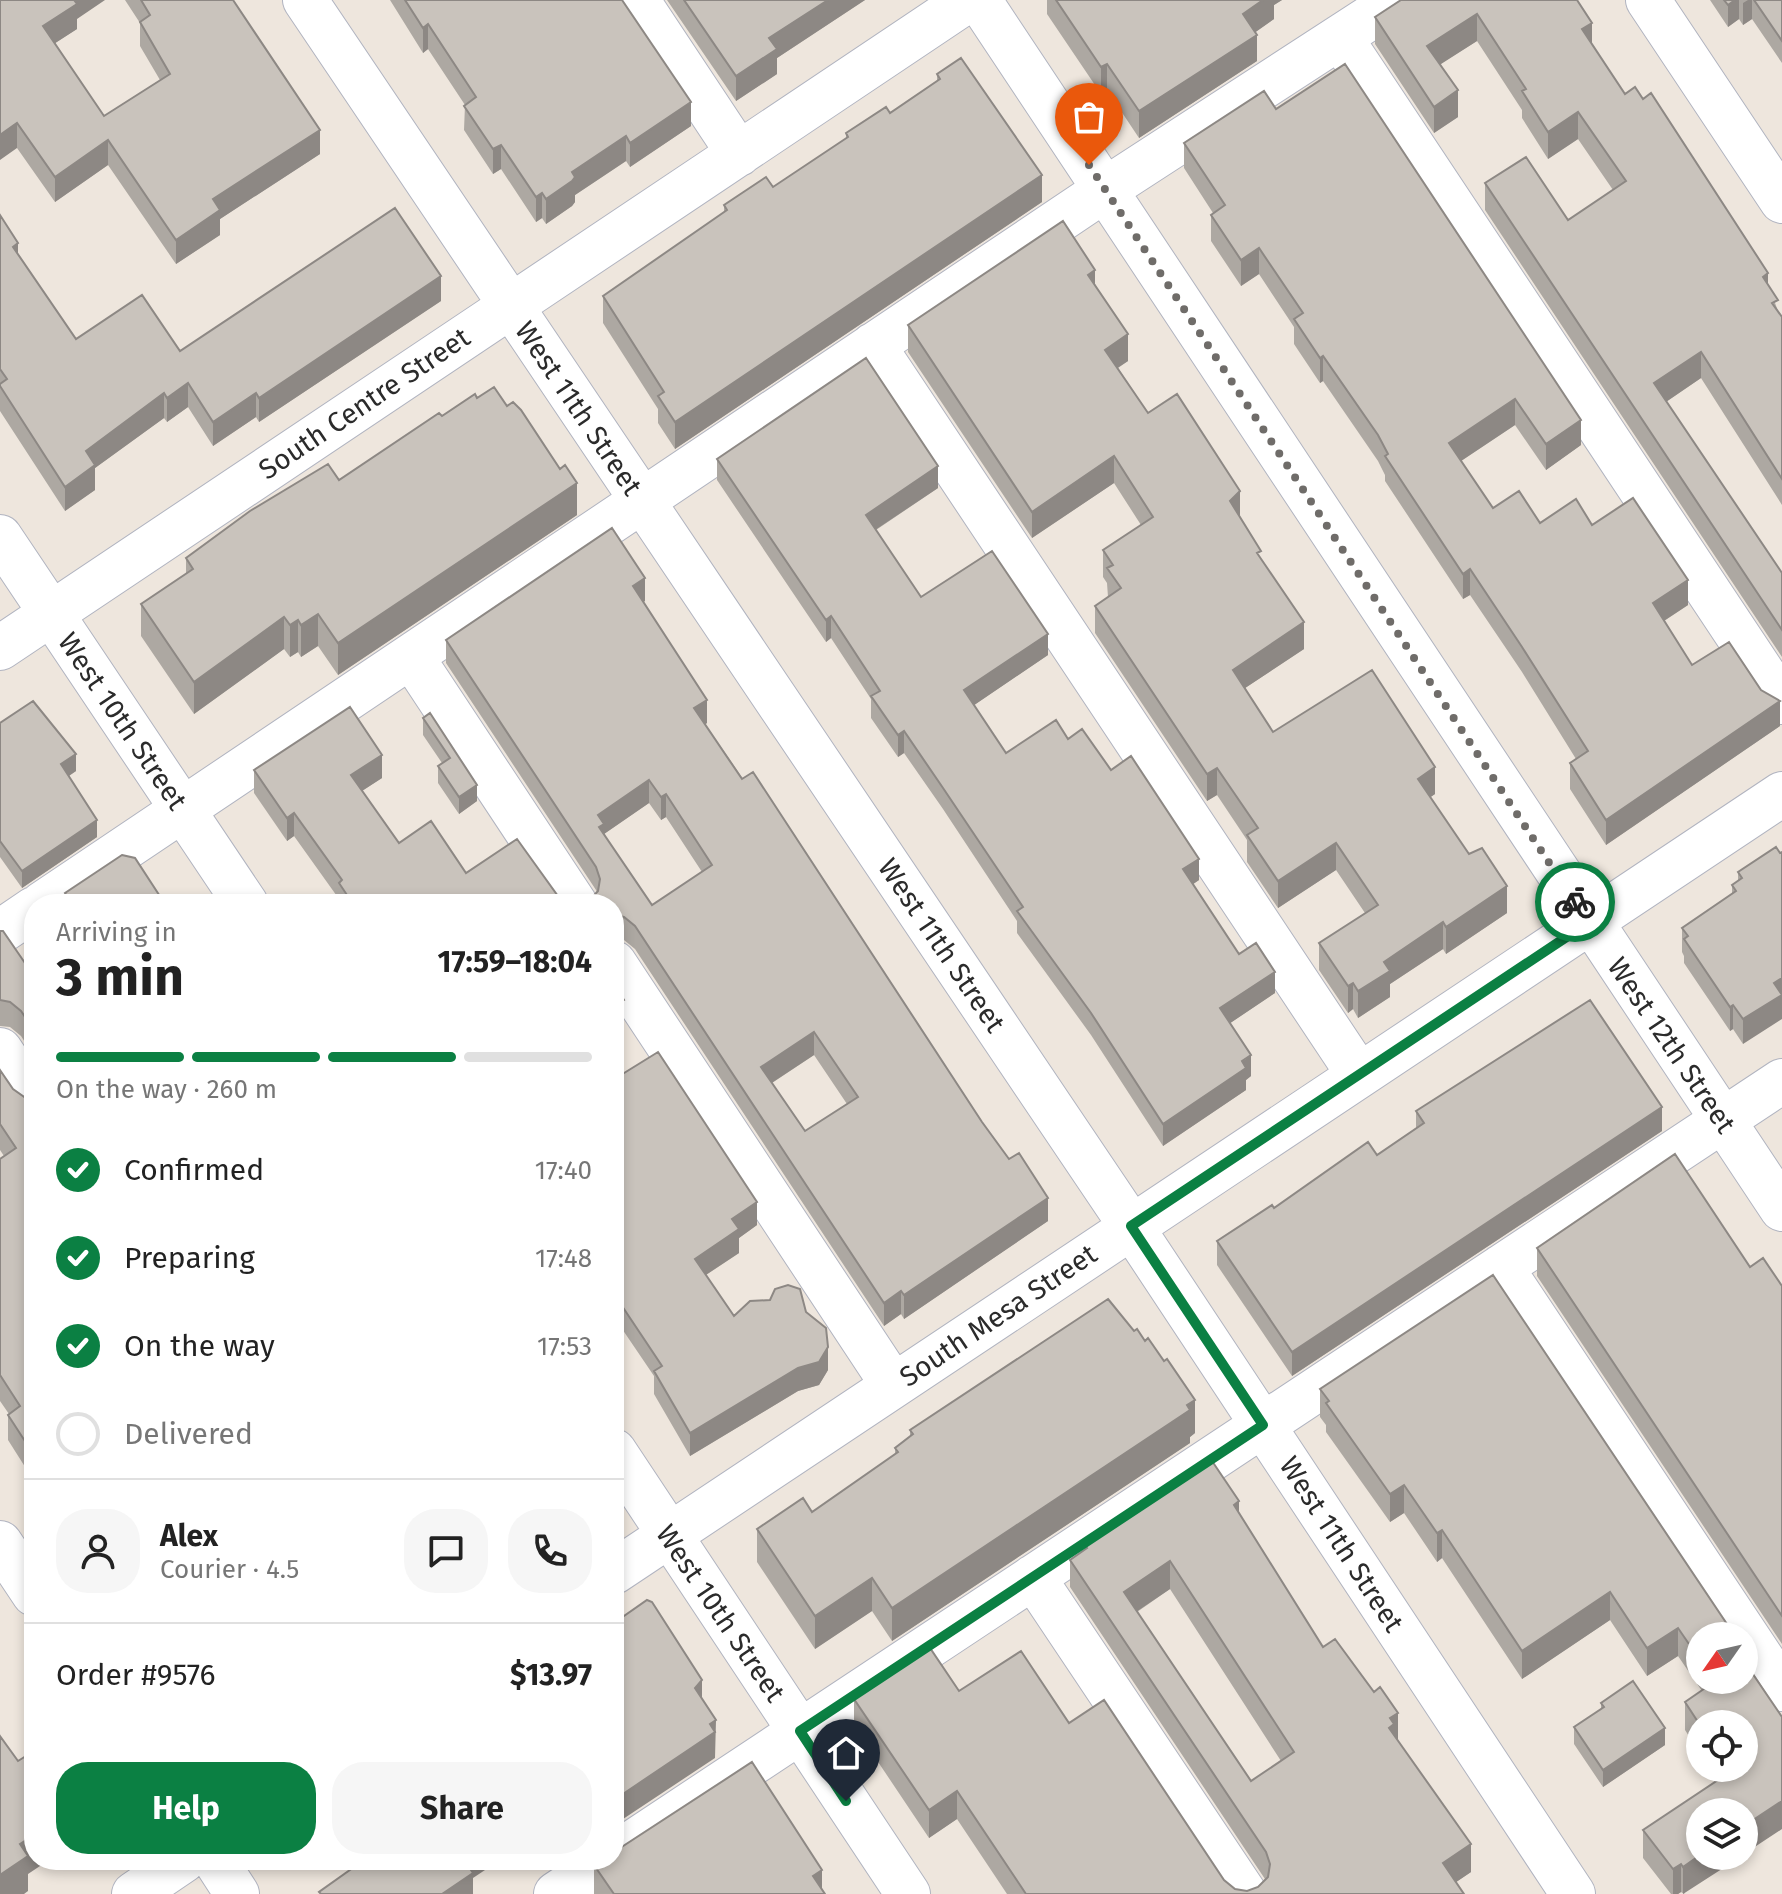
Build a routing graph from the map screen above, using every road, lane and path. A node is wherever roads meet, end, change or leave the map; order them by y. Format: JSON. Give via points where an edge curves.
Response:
{"nodes":[{"id":1,"x":305,"y":0,"type":"edge"},
{"id":2,"x":637,"y":0,"type":"edge"},
{"id":3,"x":968,"y":0,"type":"edge"},
{"id":4,"x":979,"y":0,"type":"edge"},
{"id":5,"x":1397,"y":0,"type":"edge"},
{"id":6,"x":1648,"y":0,"type":"edge"},
{"id":7,"x":1340,"y":37,"type":"junction"},
{"id":8,"x":739,"y":154,"type":"junction"},
{"id":9,"x":1106,"y":189,"type":"junction"},
{"id":10,"x":1782,"y":201,"type":"edge"},
{"id":11,"x":509,"y":306,"type":"junction"},
{"id":12,"x":873,"y":345,"type":"junction"},
{"id":13,"x":642,"y":500,"type":"junction"},
{"id":14,"x":0,"y":537,"type":"edge"},
{"id":15,"x":51,"y":613,"type":"junction"},
{"id":16,"x":0,"y":648,"type":"edge"},
{"id":17,"x":411,"y":656,"type":"junction"},
{"id":18,"x":1782,"y":702,"type":"edge"},
{"id":19,"x":1782,"y":794,"type":"edge"},
{"id":20,"x":183,"y":810,"type":"junction"},
{"id":21,"x":57,"y":894,"type":"edge"},
{"id":22,"x":239,"y":894,"type":"edge"},
{"id":23,"x":568,"y":894,"type":"edge"},
{"id":24,"x":24,"y":916,"type":"edge"},
{"id":25,"x":1589,"y":922,"type":"junction"},
{"id":26,"x":0,"y":932,"type":"edge"},
{"id":27,"x":624,"y":978,"type":"edge"},
{"id":28,"x":0,"y":1050,"type":"edge"},
{"id":29,"x":1359,"y":1075,"type":"junction"},
{"id":30,"x":1782,"y":1081,"type":"edge"},
{"id":31,"x":24,"y":1086,"type":"edge"},
{"id":32,"x":1722,"y":1120,"type":"junction"},
{"id":33,"x":1782,"y":1209,"type":"edge"},
{"id":34,"x":1131,"y":1226,"type":"junction"},
{"id":35,"x":1501,"y":1267,"type":"junction"},
{"id":36,"x":893,"y":1385,"type":"junction"},
{"id":37,"x":1263,"y":1425,"type":"junction"},
{"id":38,"x":624,"y":1466,"type":"edge"},
{"id":39,"x":670,"y":1534,"type":"junction"},
{"id":40,"x":0,"y":1543,"type":"edge"},
{"id":41,"x":624,"y":1565,"type":"edge"},
{"id":42,"x":1033,"y":1577,"type":"junction"},
{"id":43,"x":24,"y":1579,"type":"edge"},
{"id":44,"x":1782,"y":1689,"type":"edge"},
{"id":45,"x":800,"y":1731,"type":"junction"},
{"id":46,"x":624,"y":1848,"type":"edge"},
{"id":47,"x":169,"y":1870,"type":"edge"},
{"id":48,"x":221,"y":1870,"type":"edge"},
{"id":49,"x":594,"y":1870,"type":"edge"},
{"id":50,"x":565,"y":1892,"type":"edge"},
{"id":51,"x":134,"y":1894,"type":"edge"},
{"id":52,"x":237,"y":1894,"type":"edge"},
{"id":53,"x":908,"y":1894,"type":"edge"},
{"id":54,"x":1245,"y":1894,"type":"edge"},
{"id":55,"x":1573,"y":1894,"type":"edge"}],
"edges":[{"from":1,"to":11,"type":"street","name":"West 11th Street"},
{"from":2,"to":8,"type":"street"},
{"from":3,"to":8,"type":"street","name":"South Centre Street"},
{"from":4,"to":9,"type":"street","name":"West 12th Street"},
{"from":5,"to":7,"type":"street"},
{"from":6,"to":10,"type":"street"},
{"from":7,"to":9,"type":"street"},
{"from":7,"to":18,"type":"street"},
{"from":8,"to":11,"type":"street","name":"South Centre Street"},
{"from":9,"to":12,"type":"street"},
{"from":9,"to":25,"type":"street","name":"West 12th Street"},
{"from":11,"to":13,"type":"street","name":"West 11th Street"},
{"from":11,"to":15,"type":"street","name":"South Centre Street"},
{"from":12,"to":13,"type":"street"},
{"from":12,"to":29,"type":"street"},
{"from":13,"to":17,"type":"street"},
{"from":13,"to":34,"type":"street","name":"West 11th Street"},
{"from":14,"to":15,"type":"street","name":"West 10th Street"},
{"from":15,"to":16,"type":"street","name":"South Centre Street"},
{"from":15,"to":20,"type":"street","name":"West 10th Street"},
{"from":17,"to":20,"type":"street"},
{"from":17,"to":23,"type":"street"},
{"from":19,"to":25,"type":"street","name":"South Mesa Street"},
{"from":20,"to":21,"type":"street"},
{"from":20,"to":22,"type":"street","name":"West 10th Street"},
{"from":24,"to":26,"type":"street"},
{"from":25,"to":29,"type":"street","name":"South Mesa Street"},
{"from":25,"to":32,"type":"street","name":"West 12th Street"},
{"from":27,"to":36,"type":"street"},
{"from":28,"to":31,"type":"street"},
{"from":29,"to":34,"type":"street","name":"South Mesa Street"},
{"from":30,"to":32,"type":"street"},
{"from":32,"to":33,"type":"street","name":"West 12th Street"},
{"from":32,"to":35,"type":"street"},
{"from":34,"to":36,"type":"street","name":"South Mesa Street"},
{"from":34,"to":37,"type":"street","name":"West 11th Street"},
{"from":35,"to":37,"type":"street"},
{"from":35,"to":44,"type":"street"},
{"from":36,"to":39,"type":"street","name":"South Mesa Street"},
{"from":37,"to":42,"type":"street"},
{"from":37,"to":55,"type":"street","name":"West 11th Street"},
{"from":38,"to":39,"type":"street","name":"West 10th Street"},
{"from":39,"to":41,"type":"street","name":"South Mesa Street"},
{"from":39,"to":45,"type":"street","name":"West 10th Street"},
{"from":40,"to":43,"type":"street"},
{"from":42,"to":45,"type":"street"},
{"from":42,"to":54,"type":"street"},
{"from":45,"to":46,"type":"street"},
{"from":45,"to":53,"type":"street","name":"West 10th Street"},
{"from":47,"to":51,"type":"street"},
{"from":48,"to":52,"type":"street"},
{"from":49,"to":50,"type":"street"}]}
